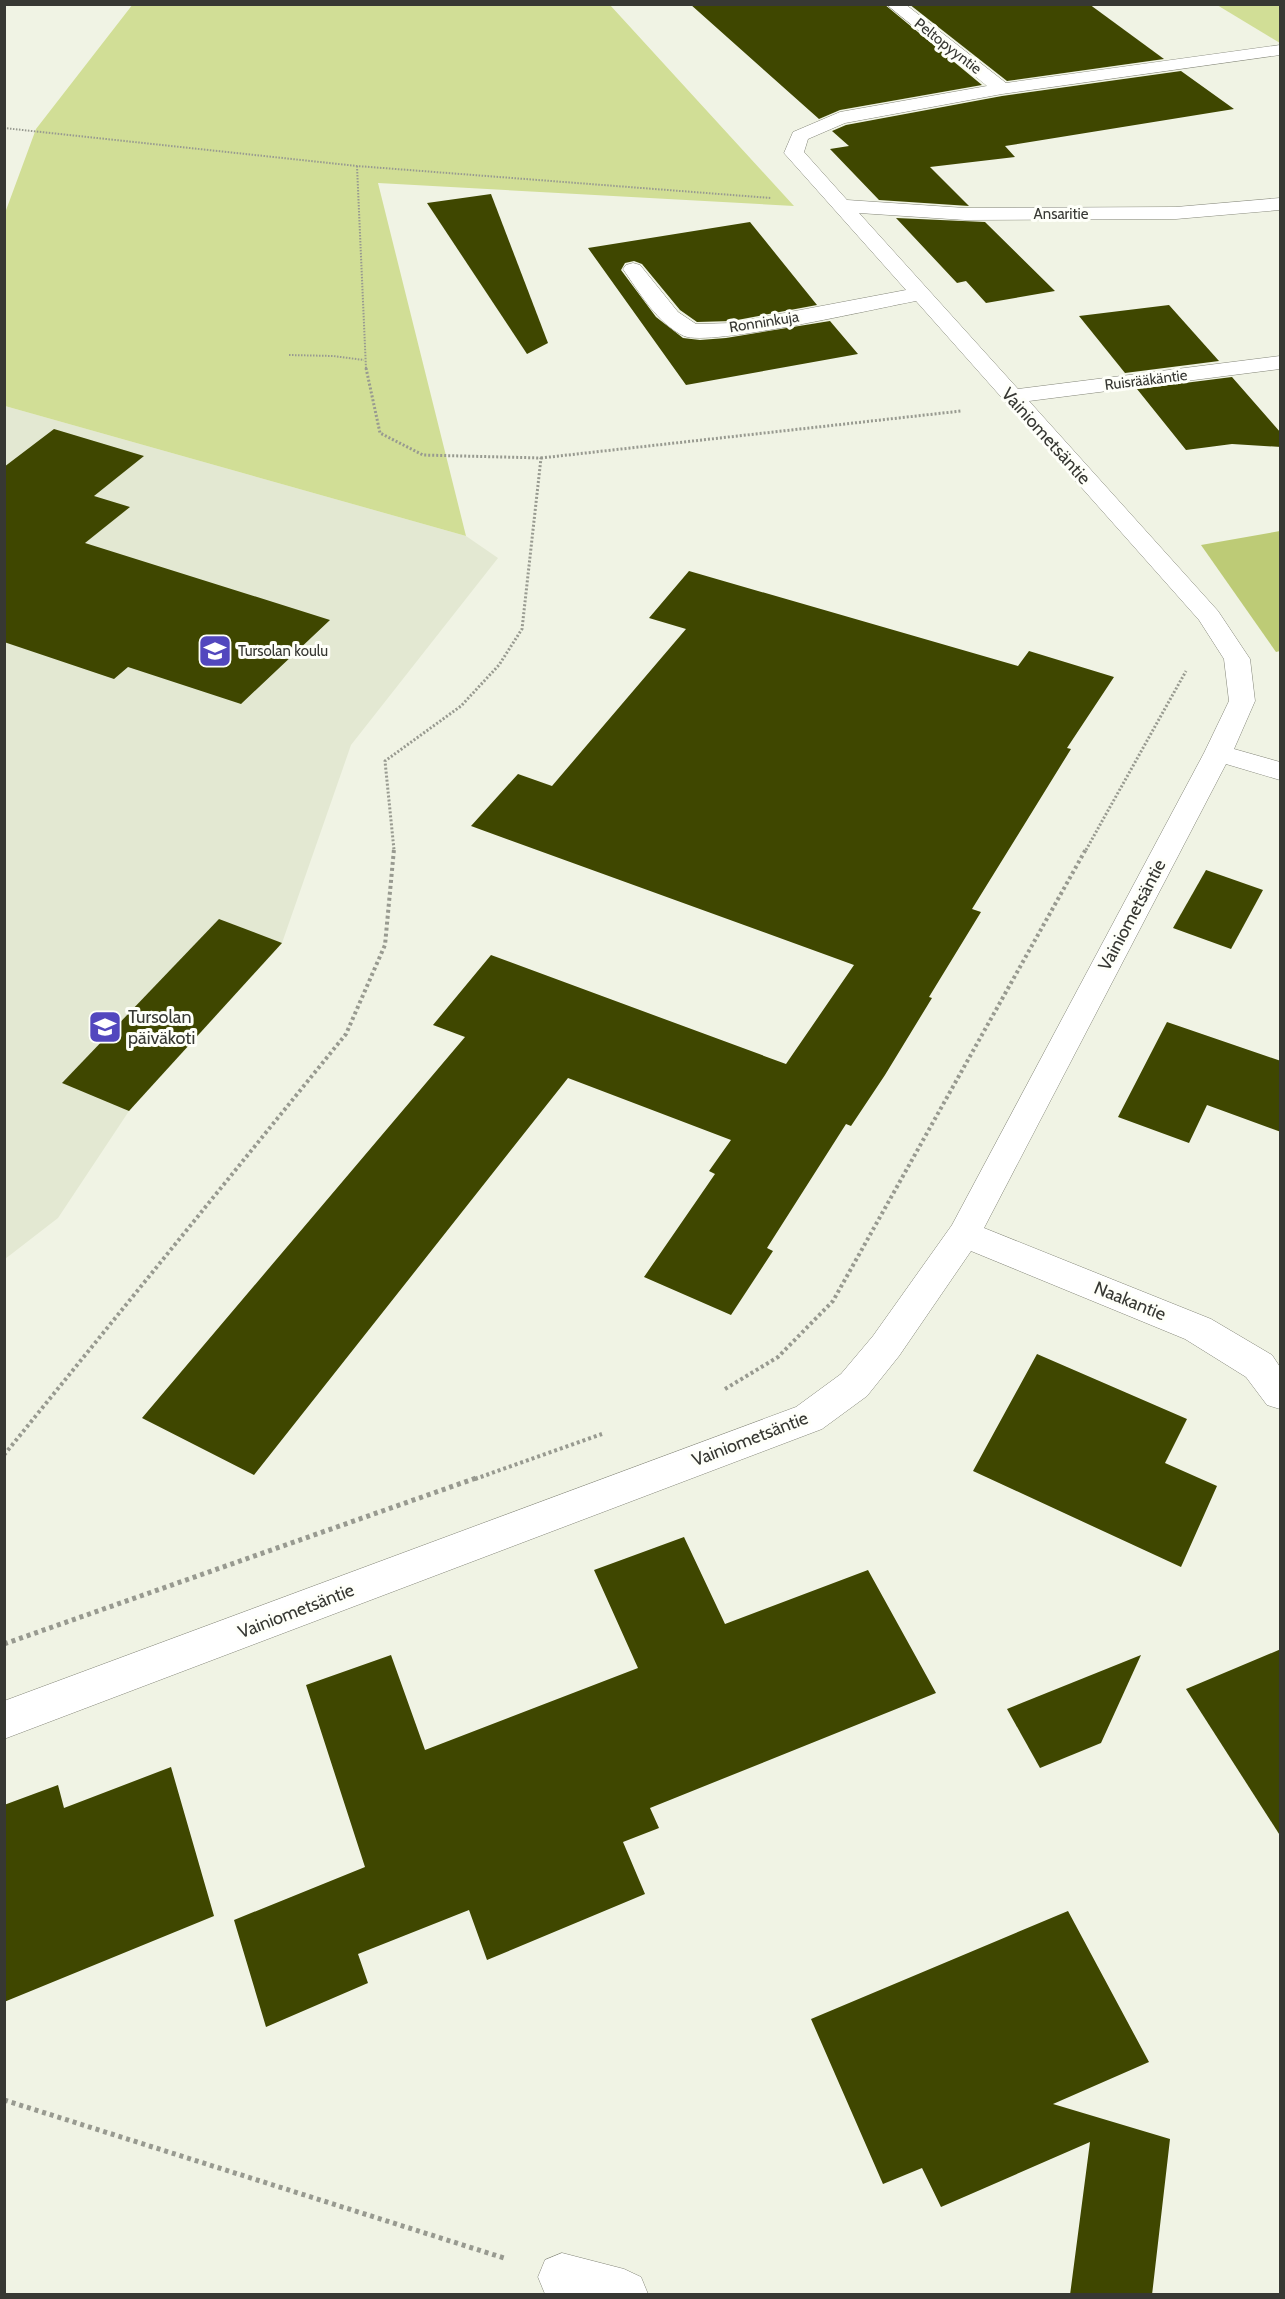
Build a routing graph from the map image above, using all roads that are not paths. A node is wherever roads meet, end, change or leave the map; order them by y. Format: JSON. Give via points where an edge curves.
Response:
{"nodes":[{"id":1,"x":894,"y":4,"type":"edge"},
{"id":2,"x":1281,"y":50,"type":"edge"},
{"id":3,"x":1002,"y":89,"type":"junction"},
{"id":4,"x":1281,"y":204,"type":"edge"},
{"id":5,"x":841,"y":206,"type":"junction"},
{"id":6,"x":633,"y":269,"type":"dead end"},
{"id":7,"x":921,"y":294,"type":"junction"},
{"id":8,"x":1281,"y":362,"type":"edge"},
{"id":9,"x":1011,"y":398,"type":"junction"},
{"id":10,"x":1218,"y":753,"type":"junction"},
{"id":11,"x":1281,"y":771,"type":"edge"},
{"id":12,"x":964,"y":1234,"type":"junction"},
{"id":13,"x":1281,"y":1394,"type":"edge"},
{"id":14,"x":4,"y":1720,"type":"edge"},
{"id":15,"x":562,"y":2277,"type":"road end"},
{"id":16,"x":624,"y":2295,"type":"edge"}],
"edges":[{"from":1,"to":3,"type":"street","name":"Peltopyyntie"},
{"from":2,"to":3,"type":"street","name":"Vainiometsäntie"},
{"from":3,"to":5,"type":"street","name":"Vainiometsäntie","via":[[840,118],[800,136],[794,153]]},
{"from":4,"to":5,"type":"street","name":"Ansaritie","via":[[1176,213],[976,214]]},
{"from":5,"to":7,"type":"street","name":"Vainiometsäntie"},
{"from":6,"to":7,"type":"street","name":"Ronninkuja","via":[[670,317],[692,331],[732,329]]},
{"from":7,"to":9,"type":"street","name":"Vainiometsäntie"},
{"from":8,"to":9,"type":"street","name":"Ruisrääkäntie"},
{"from":9,"to":10,"type":"street","name":"Vainiometsäntie","via":[[1209,616],[1237,658],[1242,701]]},
{"from":10,"to":11,"type":"street"},
{"from":10,"to":12,"type":"street","name":"Vainiometsäntie"},
{"from":12,"to":13,"type":"street","name":"Naakantie","via":[[1198,1329],[1259,1366]]},
{"from":12,"to":14,"type":"street","name":"Vainiometsäntie","via":[[854,1385],[809,1418]]},
{"from":15,"to":16,"type":"street"}]}
